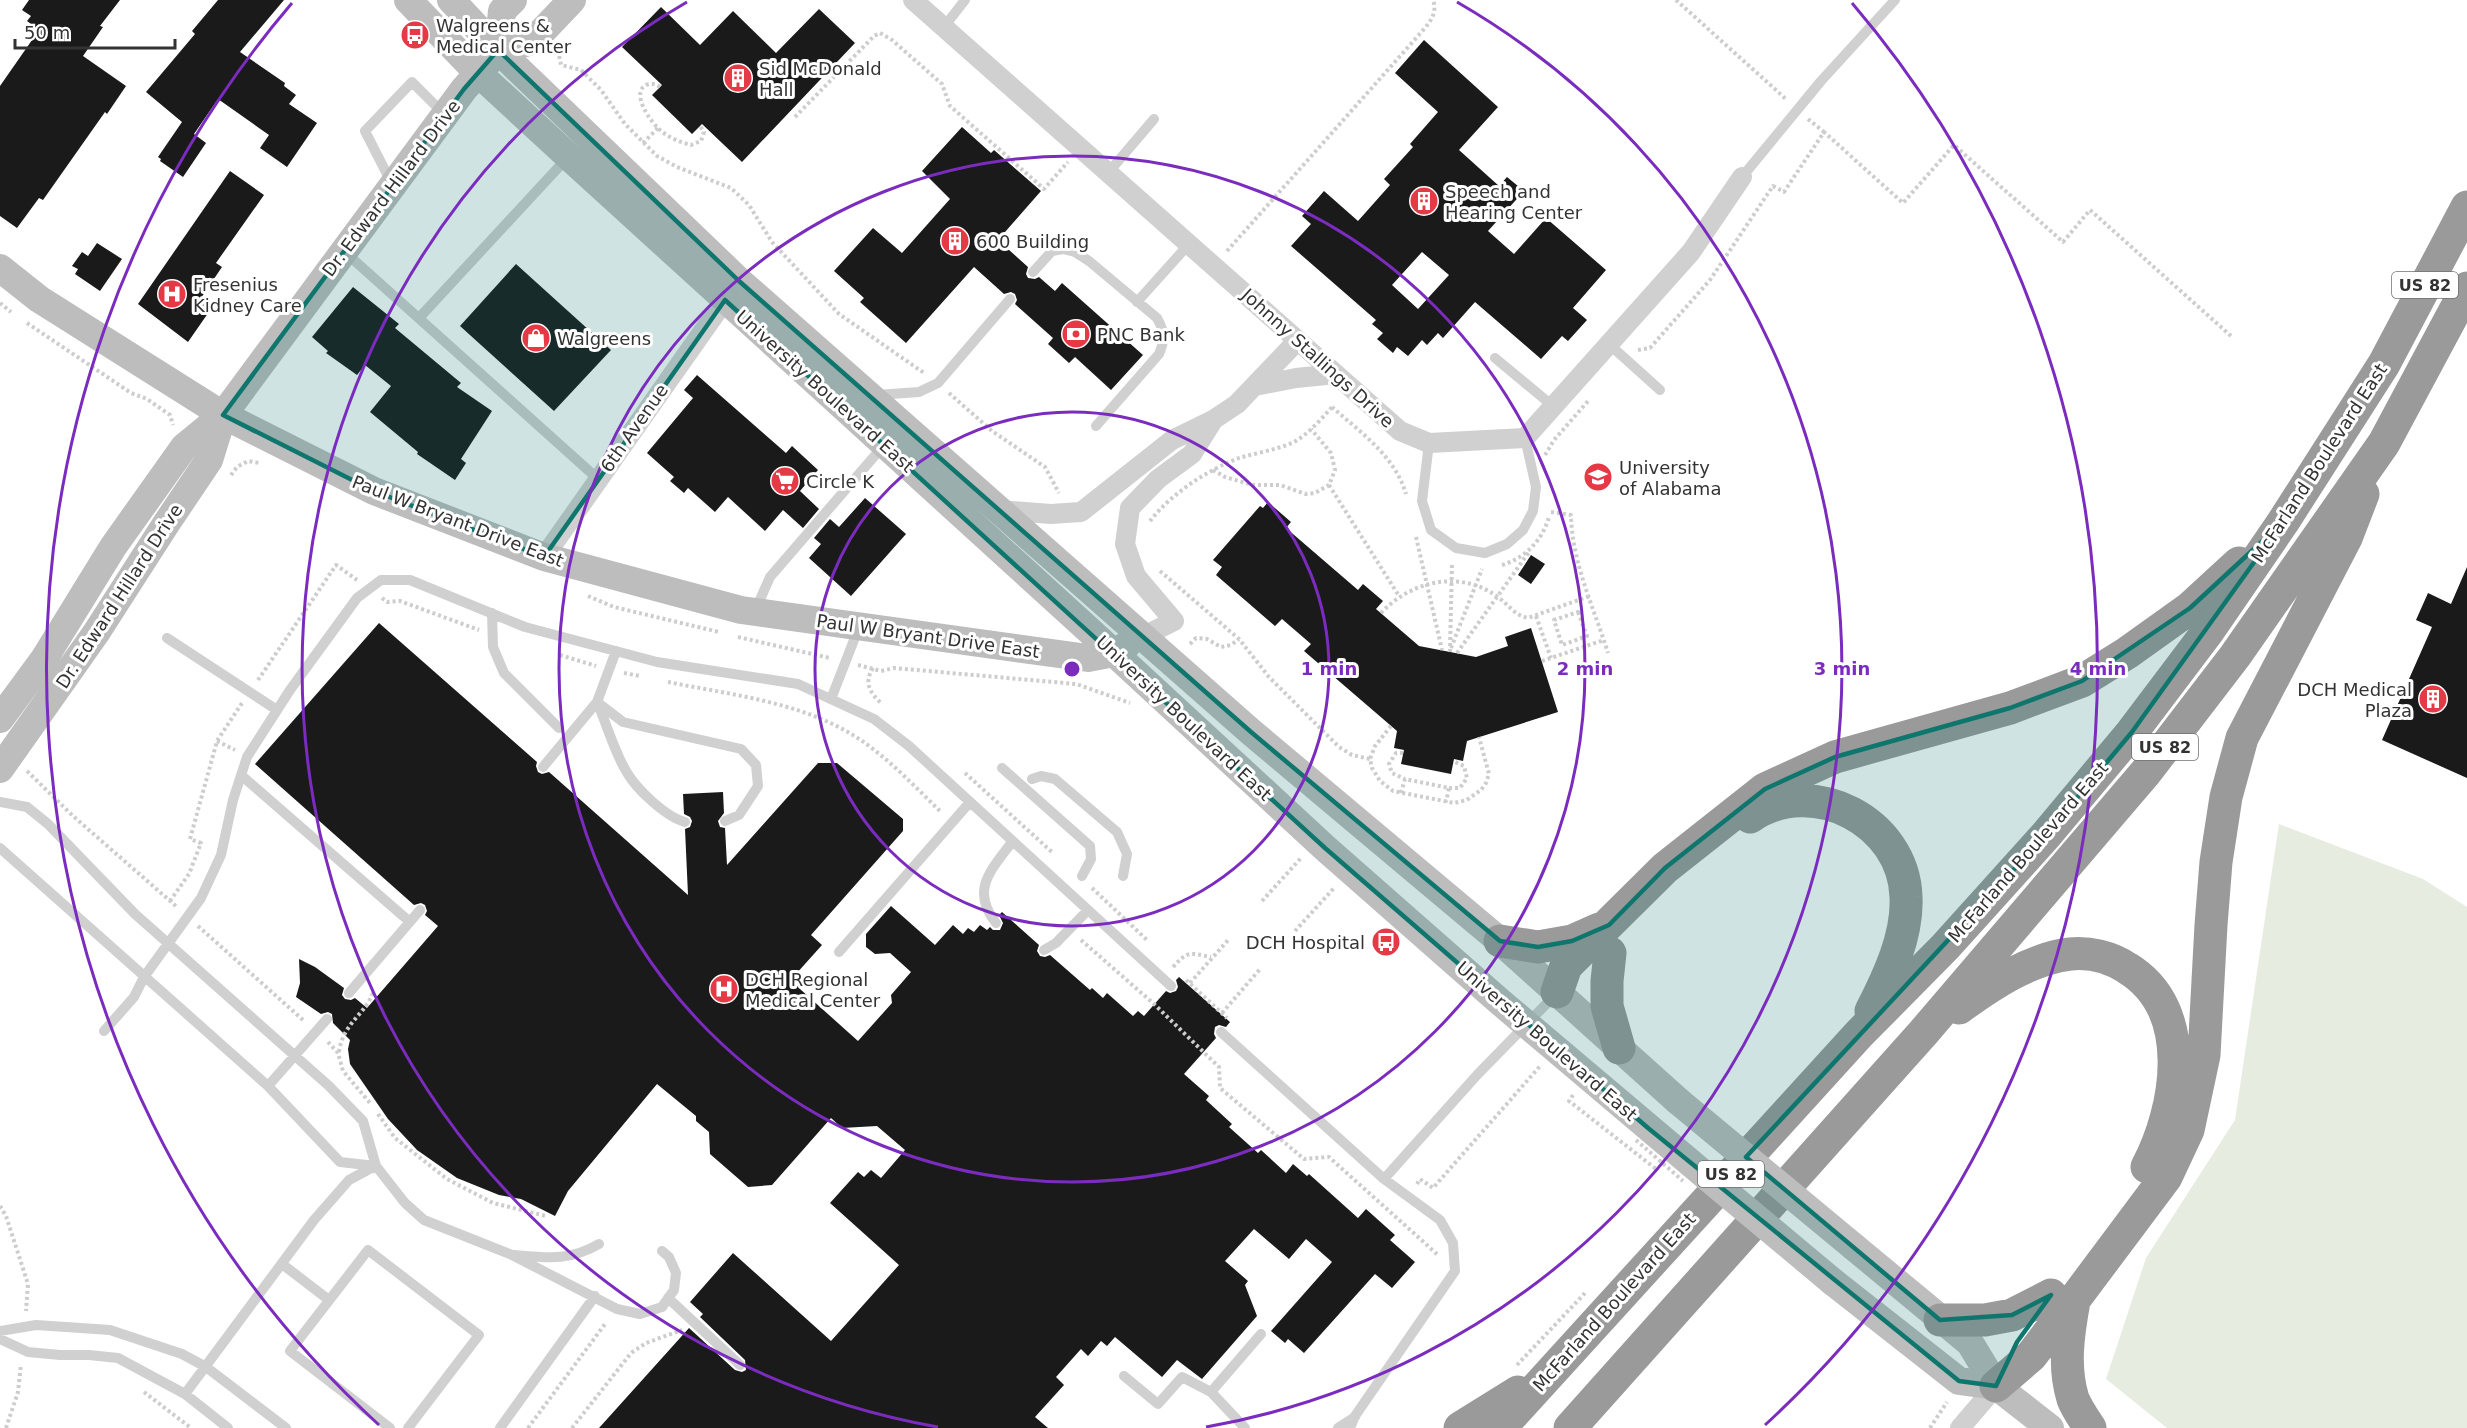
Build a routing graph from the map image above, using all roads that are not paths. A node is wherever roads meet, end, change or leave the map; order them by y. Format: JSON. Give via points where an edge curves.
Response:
{"nodes":[{"id":1,"x":408,"y":0,"type":"edge"},
{"id":2,"x":451,"y":0,"type":"edge"},
{"id":3,"x":513,"y":0,"type":"edge"},
{"id":4,"x":572,"y":0,"type":"edge"},
{"id":5,"x":913,"y":0,"type":"edge"},
{"id":6,"x":964,"y":0,"type":"edge"},
{"id":7,"x":1895,"y":0,"type":"edge"},
{"id":8,"x":944,"y":27,"type":"junction"},
{"id":9,"x":498,"y":50,"type":"junction"},
{"id":10,"x":478,"y":73,"type":"junction"},
{"id":11,"x":445,"y":115,"type":"junction"},
{"id":12,"x":1154,"y":119,"type":"dead end"},
{"id":13,"x":568,"y":156,"type":"junction"},
{"id":14,"x":1108,"y":173,"type":"junction"},
{"id":15,"x":1742,"y":177,"type":"joint"},
{"id":16,"x":393,"y":185,"type":"junction"},
{"id":17,"x":2467,"y":207,"type":"edge"},
{"id":18,"x":1189,"y":244,"type":"junction"},
{"id":19,"x":344,"y":251,"type":"junction"},
{"id":20,"x":0,"y":268,"type":"edge"},
{"id":21,"x":1033,"y":272,"type":"dead end"},
{"id":22,"x":2467,"y":288,"type":"edge"},
{"id":23,"x":1010,"y":299,"type":"dead end"},
{"id":24,"x":726,"y":300,"type":"junction"},
{"id":25,"x":1137,"y":302,"type":"junction"},
{"id":26,"x":419,"y":318,"type":"junction"},
{"id":27,"x":1298,"y":340,"type":"junction"},
{"id":28,"x":1610,"y":345,"type":"junction"},
{"id":29,"x":1495,"y":358,"type":"dead end"},
{"id":30,"x":1343,"y":380,"type":"junction"},
{"id":31,"x":1256,"y":386,"type":"junction"},
{"id":32,"x":1660,"y":390,"type":"dead end"},
{"id":33,"x":871,"y":395,"type":"junction"},
{"id":34,"x":1554,"y":408,"type":"junction"},
{"id":35,"x":223,"y":415,"type":"junction"},
{"id":36,"x":1213,"y":420,"type":"junction"},
{"id":37,"x":1096,"y":426,"type":"dead end"},
{"id":38,"x":1525,"y":438,"type":"junction"},
{"id":39,"x":1429,"y":443,"type":"junction"},
{"id":40,"x":2384,"y":443,"type":"junction"},
{"id":41,"x":884,"y":444,"type":"junction"},
{"id":42,"x":598,"y":479,"type":"junction"},
{"id":43,"x":998,"y":510,"type":"junction"},
{"id":44,"x":2283,"y":522,"type":"junction"},
{"id":45,"x":544,"y":557,"type":"junction"},
{"id":46,"x":755,"y":612,"type":"junction"},
{"id":47,"x":492,"y":613,"type":"junction"},
{"id":48,"x":859,"y":627,"type":"junction"},
{"id":49,"x":1142,"y":637,"type":"junction"},
{"id":50,"x":167,"y":638,"type":"dead end"},
{"id":51,"x":616,"y":651,"type":"junction"},
{"id":52,"x":1114,"y":653,"type":"junction"},
{"id":53,"x":831,"y":699,"type":"junction"},
{"id":54,"x":597,"y":702,"type":"junction"},
{"id":55,"x":277,"y":710,"type":"junction"},
{"id":56,"x":0,"y":719,"type":"edge"},
{"id":57,"x":559,"y":728,"type":"dead end"},
{"id":58,"x":4,"y":764,"type":"edge"},
{"id":59,"x":543,"y":767,"type":"dead end"},
{"id":60,"x":1002,"y":768,"type":"dead end"},
{"id":61,"x":241,"y":776,"type":"junction"},
{"id":62,"x":1032,"y":779,"type":"dead end"},
{"id":63,"x":0,"y":802,"type":"edge"},
{"id":64,"x":970,"y":802,"type":"junction"},
{"id":65,"x":725,"y":821,"type":"dead end"},
{"id":66,"x":685,"y":822,"type":"dead end"},
{"id":67,"x":1012,"y":842,"type":"junction"},
{"id":68,"x":0,"y":848,"type":"edge"},
{"id":69,"x":1082,"y":876,"type":"dead end"},
{"id":70,"x":1123,"y":876,"type":"dead end"},
{"id":71,"x":420,"y":910,"type":"dead end"},
{"id":72,"x":1088,"y":910,"type":"junction"},
{"id":73,"x":410,"y":922,"type":"junction"},
{"id":74,"x":996,"y":923,"type":"dead end"},
{"id":75,"x":1610,"y":939,"type":"junction"},
{"id":76,"x":1500,"y":941,"type":"junction"},
{"id":77,"x":169,"y":943,"type":"junction"},
{"id":78,"x":1044,"y":950,"type":"dead end"},
{"id":79,"x":839,"y":952,"type":"dead end"},
{"id":80,"x":144,"y":977,"type":"junction"},
{"id":81,"x":1171,"y":986,"type":"dead end"},
{"id":82,"x":1557,"y":992,"type":"junction"},
{"id":83,"x":350,"y":993,"type":"dead end"},
{"id":84,"x":327,"y":1019,"type":"dead end"},
{"id":85,"x":1527,"y":1024,"type":"junction"},
{"id":86,"x":104,"y":1031,"type":"dead end"},
{"id":87,"x":1221,"y":1032,"type":"dead end"},
{"id":88,"x":1923,"y":1033,"type":"junction"},
{"id":89,"x":1859,"y":1034,"type":"junction"},
{"id":90,"x":1619,"y":1048,"type":"junction"},
{"id":91,"x":294,"y":1055,"type":"junction"},
{"id":92,"x":268,"y":1086,"type":"junction"},
{"id":93,"x":376,"y":1166,"type":"junction"},
{"id":94,"x":1384,"y":1179,"type":"junction"},
{"id":95,"x":599,"y":1244,"type":"dead end"},
{"id":96,"x":662,"y":1251,"type":"dead end"},
{"id":97,"x":512,"y":1255,"type":"junction"},
{"id":98,"x":282,"y":1264,"type":"junction"},
{"id":99,"x":595,"y":1296,"type":"junction"},
{"id":100,"x":2062,"y":1297,"type":"junction"},
{"id":101,"x":668,"y":1299,"type":"junction"},
{"id":102,"x":330,"y":1300,"type":"junction"},
{"id":103,"x":1940,"y":1320,"type":"junction"},
{"id":104,"x":0,"y":1330,"type":"edge"},
{"id":105,"x":1261,"y":1334,"type":"dead end"},
{"id":106,"x":0,"y":1340,"type":"edge"},
{"id":107,"x":740,"y":1365,"type":"dead end"},
{"id":108,"x":206,"y":1367,"type":"junction"},
{"id":109,"x":1551,"y":1372,"type":"junction"},
{"id":110,"x":1124,"y":1376,"type":"dead end"},
{"id":111,"x":1996,"y":1386,"type":"junction"},
{"id":112,"x":1211,"y":1392,"type":"junction"},
{"id":113,"x":185,"y":1394,"type":"junction"},
{"id":114,"x":1355,"y":1416,"type":"junction"},
{"id":115,"x":1964,"y":1423,"type":"edge"},
{"id":116,"x":228,"y":1428,"type":"edge"},
{"id":117,"x":286,"y":1428,"type":"edge"},
{"id":118,"x":390,"y":1428,"type":"edge"},
{"id":119,"x":408,"y":1428,"type":"edge"},
{"id":120,"x":500,"y":1428,"type":"edge"},
{"id":121,"x":1245,"y":1428,"type":"edge"},
{"id":122,"x":1338,"y":1428,"type":"edge"},
{"id":123,"x":1350,"y":1428,"type":"edge"},
{"id":124,"x":1460,"y":1428,"type":"edge"},
{"id":125,"x":1500,"y":1428,"type":"edge"},
{"id":126,"x":1570,"y":1428,"type":"edge"},
{"id":127,"x":2050,"y":1428,"type":"edge"},
{"id":128,"x":2090,"y":1428,"type":"edge"}],
"edges":[{"from":1,"to":10,"type":"main road","name":"University Boulevard East"},
{"from":2,"to":9,"type":"main road","name":"University Boulevard East"},
{"from":3,"to":9,"type":"main road","via":[[502,11]]},
{"from":4,"to":9,"type":"main road","via":[[533,41]]},
{"from":5,"to":8,"type":"street","name":"Johnny Stallings Drive"},
{"from":6,"to":8,"type":"lane"},
{"from":7,"to":15,"type":"lane"},
{"from":8,"to":14,"type":"street","name":"Johnny Stallings Drive"},
{"from":9,"to":10,"type":"main road","name":"Dr. Edward Hillard Drive"},
{"from":9,"to":33,"type":"main road","name":"University Boulevard East","via":[[739,281]]},
{"from":10,"to":11,"type":"main road","name":"Dr. Edward Hillard Drive"},
{"from":10,"to":13,"type":"main road","name":"University Boulevard East"},
{"from":11,"to":16,"type":"main road","name":"Dr. Edward Hillard Drive"},
{"from":11,"to":16,"type":"lane","via":[[412,82],[365,131]]},
{"from":12,"to":14,"type":"lane"},
{"from":13,"to":24,"type":"main road","name":"University Boulevard East"},
{"from":13,"to":26,"type":"lane"},
{"from":14,"to":18,"type":"street","name":"Johnny Stallings Drive"},
{"from":15,"to":28,"type":"street","via":[[1691,252]]},
{"from":16,"to":19,"type":"main road","name":"Dr. Edward Hillard Drive"},
{"from":17,"to":44,"type":"highway","name":"McFarland Boulevard East","number":"US 82","via":[[2384,364]]},
{"from":18,"to":25,"type":"lane"},
{"from":18,"to":27,"type":"street","name":"Johnny Stallings Drive"},
{"from":19,"to":26,"type":"lane"},
{"from":19,"to":35,"type":"main road","name":"Dr. Edward Hillard Drive"},
{"from":20,"to":35,"type":"main road","name":"Paul W Bryant Drive East","via":[[39,299]]},
{"from":21,"to":25,"type":"lane","via":[[1052,251],[1075,252]]},
{"from":22,"to":40,"type":"highway","name":"McFarland Boulevard East","number":"US 82"},
{"from":23,"to":33,"type":"lane","via":[[938,383],[920,392]]},
{"from":24,"to":41,"type":"main road","name":"University Boulevard East"},
{"from":24,"to":42,"type":"street","name":"6th Avenue"},
{"from":25,"to":37,"type":"lane","via":[[1157,318],[1164,343],[1159,354]]},
{"from":26,"to":42,"type":"lane"},
{"from":27,"to":30,"type":"street","name":"Johnny Stallings Drive"},
{"from":27,"to":31,"type":"street"},
{"from":28,"to":32,"type":"lane"},
{"from":28,"to":34,"type":"street"},
{"from":29,"to":34,"type":"lane"},
{"from":30,"to":31,"type":"street","via":[[1296,378]]},
{"from":30,"to":39,"type":"street","name":"Johnny Stallings Drive","via":[[1400,431]]},
{"from":31,"to":36,"type":"street"},
{"from":33,"to":43,"type":"main road","name":"University Boulevard East"},
{"from":34,"to":38,"type":"street"},
{"from":35,"to":45,"type":"main road","name":"Paul W Bryant Drive East","via":[[374,491]]},
{"from":35,"to":56,"type":"main road","name":"Dr. Edward Hillard Drive","via":[[184,447]]},
{"from":35,"to":58,"type":"main road","name":"Dr. Edward Hillard Drive","via":[[210,460]]},
{"from":36,"to":43,"type":"street","via":[[1172,440],[1081,512],[1037,514]]},
{"from":36,"to":49,"type":"street","via":[[1192,454],[1158,479],[1130,508],[1125,544],[1136,576],[1174,621]]},
{"from":38,"to":39,"type":"street","name":"Johnny Stallings Drive"},
{"from":38,"to":39,"type":"lane","via":[[1536,487],[1533,511],[1523,530],[1507,544],[1485,554],[1456,548],[1431,530],[1422,501]]},
{"from":40,"to":88,"type":"highway","name":"McFarland Boulevard East","number":"US 82","via":[[2235,656],[2145,772]]},
{"from":40,"to":100,"type":"highway","via":[[2346,538],[2240,748],[2226,796],[2216,862],[2204,1055],[2188,1130],[2166,1177]]},
{"from":41,"to":46,"type":"lane","via":[[770,577]]},
{"from":41,"to":52,"type":"main road","name":"University Boulevard East"},
{"from":42,"to":45,"type":"street","name":"6th Avenue"},
{"from":43,"to":49,"type":"main road","name":"University Boulevard East"},
{"from":44,"to":75,"type":"highway","via":[[2190,608],[2082,681],[2010,708],[1835,757],[1765,789],[1665,868]]},
{"from":44,"to":89,"type":"highway","name":"McFarland Boulevard East","number":"US 82","via":[[2132,732],[2046,835]]},
{"from":45,"to":46,"type":"main road","name":"Paul W Bryant Drive East"},
{"from":46,"to":48,"type":"main road","name":"Paul W Bryant Drive East"},
{"from":47,"to":51,"type":"lane","via":[[525,627]]},
{"from":47,"to":55,"type":"lane","via":[[410,580],[381,580],[357,598]]},
{"from":47,"to":57,"type":"lane","via":[[493,647],[504,673]]},
{"from":48,"to":52,"type":"main road","name":"Paul W Bryant Drive East","via":[[1088,658]]},
{"from":48,"to":53,"type":"lane"},
{"from":49,"to":52,"type":"main road","name":"Paul W Bryant Drive East"},
{"from":49,"to":76,"type":"main road","name":"University Boulevard East"},
{"from":50,"to":55,"type":"lane"},
{"from":51,"to":53,"type":"lane","via":[[657,662],[798,684]]},
{"from":51,"to":54,"type":"lane"},
{"from":52,"to":85,"type":"main road","name":"University Boulevard East","via":[[1325,848]]},
{"from":53,"to":64,"type":"lane","via":[[874,719]]},
{"from":54,"to":59,"type":"lane"},
{"from":54,"to":65,"type":"lane","via":[[623,722],[741,749],[756,765],[758,786],[739,815]]},
{"from":54,"to":66,"type":"lane","via":[[626,772],[657,806],[675,820]]},
{"from":55,"to":61,"type":"lane","via":[[247,758]]},
{"from":60,"to":69,"type":"lane","via":[[1090,846],[1091,860]]},
{"from":61,"to":73,"type":"lane"},
{"from":61,"to":77,"type":"lane","via":[[220,855],[201,898]]},
{"from":62,"to":70,"type":"lane","via":[[1055,779],[1116,832],[1127,854]]},
{"from":63,"to":77,"type":"lane","via":[[27,807],[48,824],[135,914]]},
{"from":64,"to":67,"type":"lane"},
{"from":64,"to":79,"type":"lane"},
{"from":67,"to":72,"type":"lane"},
{"from":67,"to":74,"type":"lane","via":[[984,885],[985,905]]},
{"from":68,"to":80,"type":"lane"},
{"from":71,"to":73,"type":"lane"},
{"from":72,"to":78,"type":"lane"},
{"from":72,"to":81,"type":"lane"},
{"from":73,"to":83,"type":"lane"},
{"from":75,"to":76,"type":"highway","via":[[1538,947]]},
{"from":75,"to":82,"type":"highway","via":[[1566,966]]},
{"from":75,"to":89,"type":"highway","via":[[1667,894],[1754,815],[1786,802],[1812,801],[1837,806],[1852,812],[1879,833],[1898,862],[1906,895],[1906,912],[1891,967]]},
{"from":75,"to":90,"type":"highway","via":[[1607,1006]]},
{"from":76,"to":82,"type":"main road","name":"University Boulevard East"},
{"from":77,"to":80,"type":"lane"},
{"from":77,"to":91,"type":"lane"},
{"from":80,"to":86,"type":"lane","via":[[134,997]]},
{"from":80,"to":92,"type":"lane"},
{"from":82,"to":85,"type":"lane"},
{"from":82,"to":90,"type":"main road","name":"University Boulevard East"},
{"from":84,"to":91,"type":"lane"},
{"from":85,"to":94,"type":"lane"},
{"from":85,"to":111,"type":"main road","name":"University Boulevard East","bridge":true,"via":[[1833,1282],[1959,1381]]},
{"from":87,"to":94,"type":"lane"},
{"from":88,"to":100,"type":"highway","via":[[1996,981],[2071,954],[2104,957],[2134,972],[2154,993],[2168,1018],[2172,1094],[2156,1150]]},
{"from":88,"to":126,"type":"highway","name":"McFarland Boulevard East","number":"US 82"},
{"from":89,"to":109,"type":"highway","name":"McFarland Boulevard East","number":"US 82"},
{"from":90,"to":103,"type":"main road","name":"University Boulevard East","bridge":true},
{"from":91,"to":92,"type":"lane"},
{"from":91,"to":93,"type":"lane","via":[[363,1121]]},
{"from":92,"to":93,"type":"lane","via":[[340,1162]]},
{"from":93,"to":97,"type":"lane","via":[[423,1220]]},
{"from":93,"to":98,"type":"lane","via":[[349,1180]]},
{"from":94,"to":114,"type":"lane","via":[[1440,1220],[1453,1243],[1455,1271]]},
{"from":95,"to":97,"type":"lane","via":[[583,1253],[558,1258]]},
{"from":96,"to":101,"type":"lane","via":[[676,1273],[674,1290]]},
{"from":97,"to":99,"type":"lane"},
{"from":98,"to":102,"type":"lane"},
{"from":98,"to":108,"type":"lane"},
{"from":99,"to":101,"type":"lane","via":[[617,1309],[640,1314],[662,1307]]},
{"from":99,"to":120,"type":"lane"},
{"from":100,"to":103,"type":"highway","via":[[2012,1315],[1985,1320]]},
{"from":100,"to":111,"type":"highway","via":[[2031,1356]]},
{"from":100,"to":128,"type":"highway","via":[[2068,1334],[2067,1367],[2074,1401]]},
{"from":101,"to":107,"type":"lane"},
{"from":102,"to":118,"type":"lane","via":[[290,1352]]},
{"from":102,"to":119,"type":"lane","via":[[368,1250],[479,1335]]},
{"from":103,"to":111,"type":"main road","name":"University Boulevard East","via":[[1970,1343]]},
{"from":104,"to":108,"type":"lane","via":[[36,1325],[110,1330],[182,1354]]},
{"from":105,"to":112,"type":"lane"},
{"from":106,"to":113,"type":"lane","via":[[28,1352],[118,1358]]},
{"from":108,"to":113,"type":"lane"},
{"from":108,"to":117,"type":"lane"},
{"from":109,"to":124,"type":"highway"},
{"from":109,"to":125,"type":"highway","name":"McFarland Boulevard East","number":"US 82"},
{"from":110,"to":112,"type":"lane","via":[[1158,1404],[1182,1377]]},
{"from":111,"to":115,"type":"street"},
{"from":111,"to":127,"type":"main road","name":"University Boulevard East"},
{"from":112,"to":121,"type":"lane"},
{"from":113,"to":116,"type":"lane"},
{"from":114,"to":122,"type":"lane"},
{"from":114,"to":123,"type":"lane"}]}
